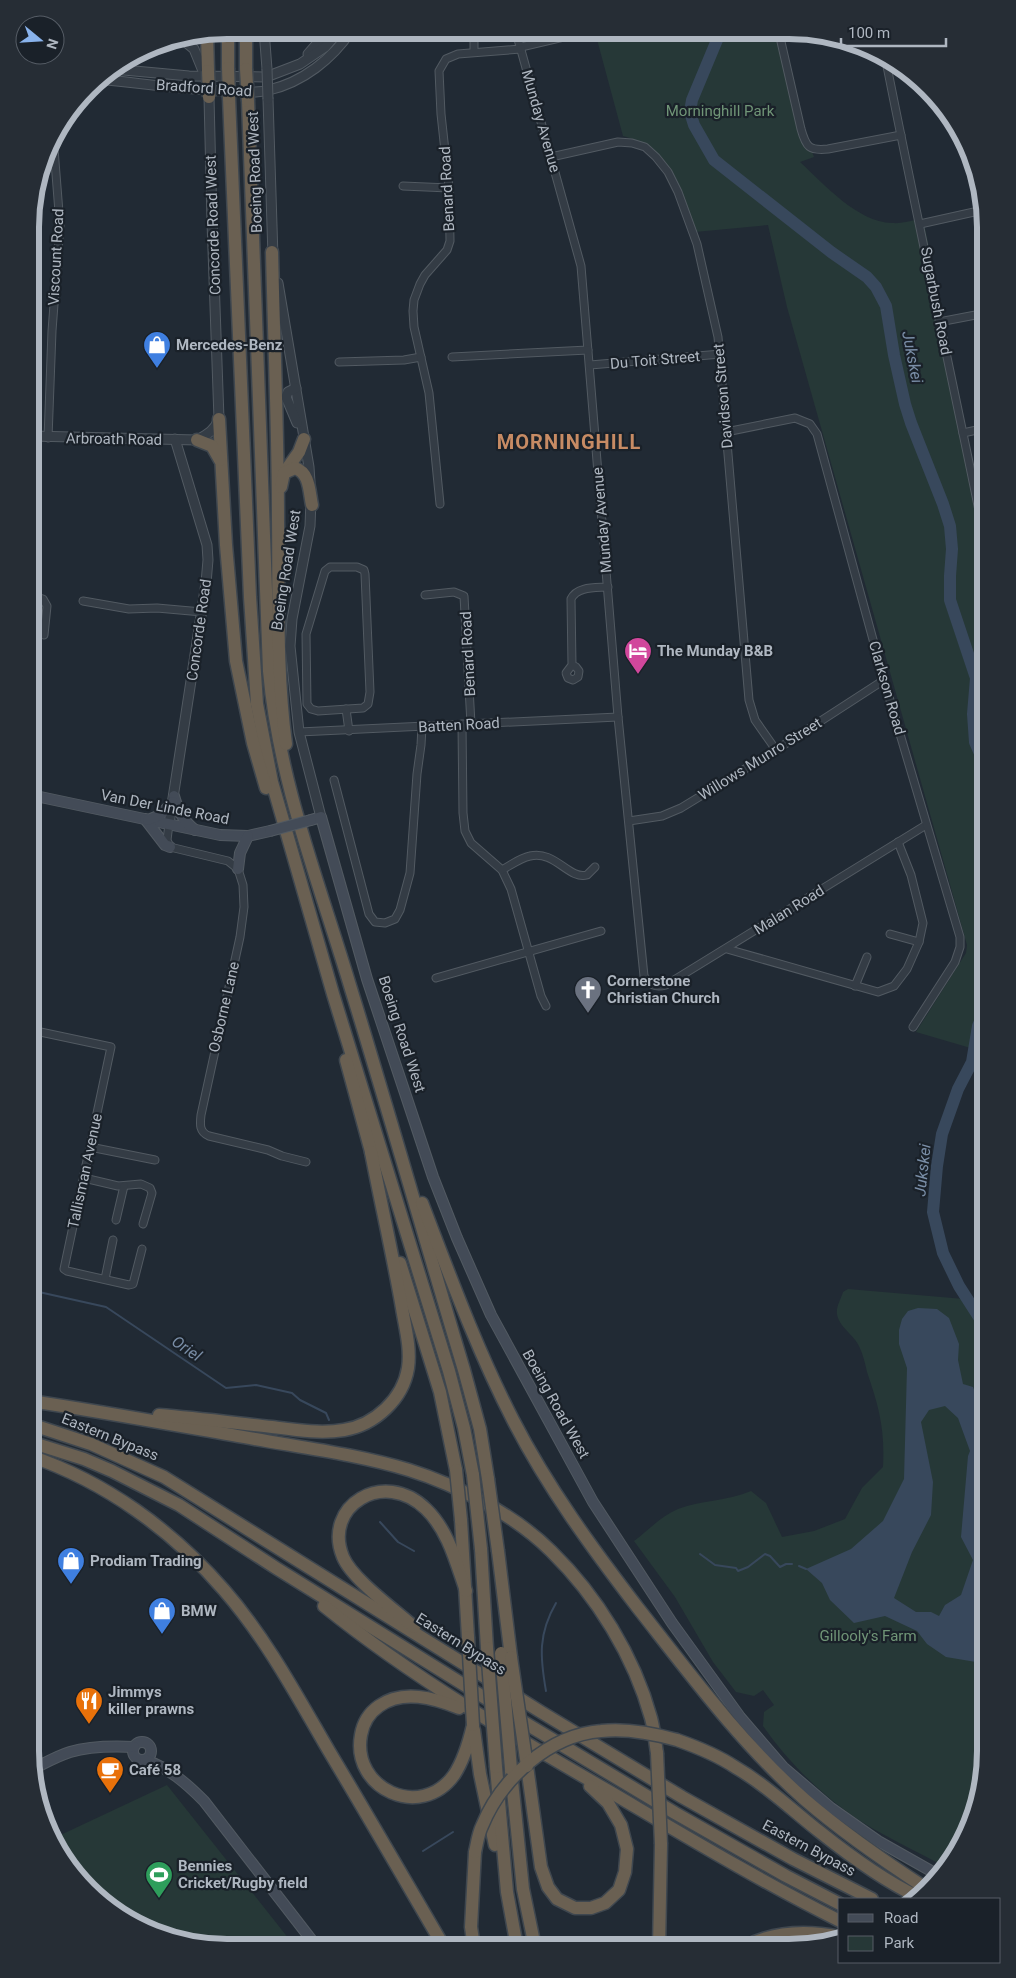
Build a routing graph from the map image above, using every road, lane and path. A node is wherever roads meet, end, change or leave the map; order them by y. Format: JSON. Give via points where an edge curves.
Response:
{"nodes":[{"id":1,"x":228,"y":39,"type":"edge"},
{"id":2,"x":246,"y":39,"type":"edge"},
{"id":3,"x":264,"y":39,"type":"edge"},
{"id":4,"x":321,"y":39,"type":"edge"},
{"id":5,"x":332,"y":39,"type":"edge"},
{"id":6,"x":345,"y":39,"type":"edge"},
{"id":7,"x":474,"y":39,"type":"edge"},
{"id":8,"x":518,"y":39,"type":"edge"},
{"id":9,"x":557,"y":39,"type":"edge"},
{"id":10,"x":780,"y":39,"type":"edge"},
{"id":11,"x":207,"y":40,"type":"edge"},
{"id":12,"x":187,"y":43,"type":"edge"},
{"id":13,"x":521,"y":48,"type":"junction"},
{"id":14,"x":474,"y":52,"type":"junction"},
{"id":15,"x":300,"y":64,"type":"junction"},
{"id":16,"x":887,"y":66,"type":"edge"},
{"id":17,"x":122,"y":70,"type":"edge"},
{"id":18,"x":205,"y":71,"type":"junction"},
{"id":19,"x":108,"y":81,"type":"edge"},
{"id":20,"x":209,"y":97,"type":"joint"},
{"id":21,"x":901,"y":135,"type":"junction"},
{"id":22,"x":54,"y":152,"type":"edge"},
{"id":23,"x":551,"y":157,"type":"junction"},
{"id":24,"x":403,"y":186,"type":"dead end"},
{"id":25,"x":448,"y":188,"type":"junction"},
{"id":26,"x":977,"y":211,"type":"edge"},
{"id":27,"x":920,"y":224,"type":"junction"},
{"id":28,"x":272,"y":252,"type":"junction"},
{"id":29,"x":977,"y":315,"type":"edge"},
{"id":30,"x":939,"y":322,"type":"junction"},
{"id":31,"x":588,"y":350,"type":"junction"},
{"id":32,"x":721,"y":354,"type":"junction"},
{"id":33,"x":421,"y":355,"type":"junction"},
{"id":34,"x":452,"y":357,"type":"dead end"},
{"id":35,"x":338,"y":362,"type":"dead end"},
{"id":36,"x":590,"y":366,"type":"junction"},
{"id":37,"x":220,"y":419,"type":"junction"},
{"id":38,"x":977,"y":430,"type":"edge"},
{"id":39,"x":726,"y":432,"type":"junction"},
{"id":40,"x":963,"y":433,"type":"junction"},
{"id":41,"x":39,"y":437,"type":"edge"},
{"id":42,"x":48,"y":438,"type":"junction"},
{"id":43,"x":175,"y":439,"type":"junction"},
{"id":44,"x":304,"y":439,"type":"junction"},
{"id":45,"x":197,"y":440,"type":"junction"},
{"id":46,"x":284,"y":474,"type":"junction"},
{"id":47,"x":224,"y":478,"type":"junction"},
{"id":48,"x":977,"y":501,"type":"edge"},
{"id":49,"x":440,"y":504,"type":"dead end"},
{"id":50,"x":312,"y":505,"type":"junction"},
{"id":51,"x":278,"y":519,"type":"junction"},
{"id":52,"x":608,"y":587,"type":"junction"},
{"id":53,"x":425,"y":595,"type":"dead end"},
{"id":54,"x":39,"y":598,"type":"edge"},
{"id":55,"x":83,"y":601,"type":"dead end"},
{"id":56,"x":202,"y":612,"type":"junction"},
{"id":57,"x":44,"y":635,"type":"dead end"},
{"id":58,"x":572,"y":665,"type":"dead end"},
{"id":59,"x":884,"y":680,"type":"junction"},
{"id":60,"x":346,"y":709,"type":"junction"},
{"id":61,"x":618,"y":717,"type":"junction"},
{"id":62,"x":462,"y":724,"type":"junction"},
{"id":63,"x":471,"y":724,"type":"junction"},
{"id":64,"x":422,"y":727,"type":"junction"},
{"id":65,"x":349,"y":731,"type":"junction"},
{"id":66,"x":299,"y":732,"type":"junction"},
{"id":67,"x":776,"y":750,"type":"junction"},
{"id":68,"x":334,"y":780,"type":"dead end"},
{"id":69,"x":39,"y":797,"type":"edge"},
{"id":70,"x":173,"y":799,"type":"junction"},
{"id":71,"x":322,"y":817,"type":"junction"},
{"id":72,"x":146,"y":819,"type":"junction"},
{"id":73,"x":629,"y":821,"type":"junction"},
{"id":74,"x":169,"y":824,"type":"junction"},
{"id":75,"x":926,"y":825,"type":"junction"},
{"id":76,"x":196,"y":831,"type":"junction"},
{"id":77,"x":302,"y":834,"type":"junction"},
{"id":78,"x":248,"y":836,"type":"junction"},
{"id":79,"x":898,"y":842,"type":"junction"},
{"id":80,"x":170,"y":847,"type":"junction"},
{"id":81,"x":595,"y":867,"type":"dead end"},
{"id":82,"x":238,"y":869,"type":"junction"},
{"id":83,"x":502,"y":870,"type":"junction"},
{"id":84,"x":314,"y":928,"type":"junction"},
{"id":85,"x":601,"y":931,"type":"dead end"},
{"id":86,"x":890,"y":934,"type":"dead end"},
{"id":87,"x":919,"y":942,"type":"junction"},
{"id":88,"x":727,"y":949,"type":"junction"},
{"id":89,"x":530,"y":950,"type":"junction"},
{"id":90,"x":867,"y":957,"type":"dead end"},
{"id":91,"x":436,"y":978,"type":"dead end"},
{"id":92,"x":650,"y":984,"type":"joint"},
{"id":93,"x":855,"y":986,"type":"junction"},
{"id":94,"x":333,"y":994,"type":"junction"},
{"id":95,"x":546,"y":1006,"type":"dead end"},
{"id":96,"x":913,"y":1027,"type":"dead end"},
{"id":97,"x":39,"y":1032,"type":"edge"},
{"id":98,"x":389,"y":1116,"type":"junction"},
{"id":99,"x":90,"y":1147,"type":"junction"},
{"id":100,"x":371,"y":1152,"type":"junction"},
{"id":101,"x":156,"y":1160,"type":"dead end"},
{"id":102,"x":306,"y":1162,"type":"dead end"},
{"id":103,"x":84,"y":1178,"type":"junction"},
{"id":104,"x":124,"y":1186,"type":"junction"},
{"id":105,"x":116,"y":1220,"type":"dead end"},
{"id":106,"x":143,"y":1224,"type":"dead end"},
{"id":107,"x":113,"y":1240,"type":"dead end"},
{"id":108,"x":142,"y":1249,"type":"dead end"},
{"id":109,"x":105,"y":1279,"type":"junction"},
{"id":110,"x":39,"y":1402,"type":"edge"},
{"id":111,"x":67,"y":1406,"type":"junction"},
{"id":112,"x":39,"y":1427,"type":"edge"},
{"id":113,"x":39,"y":1445,"type":"edge"},
{"id":114,"x":39,"y":1460,"type":"edge"},
{"id":115,"x":276,"y":1568,"type":"junction"},
{"id":116,"x":466,"y":1591,"type":"junction"},
{"id":117,"x":439,"y":1649,"type":"junction"},
{"id":118,"x":506,"y":1655,"type":"junction"},
{"id":119,"x":515,"y":1736,"type":"junction"},
{"id":120,"x":473,"y":1743,"type":"junction"},
{"id":121,"x":531,"y":1746,"type":"junction"},
{"id":122,"x":151,"y":1750,"type":"junction"},
{"id":123,"x":138,"y":1755,"type":"junction"},
{"id":124,"x":39,"y":1766,"type":"edge"},
{"id":125,"x":186,"y":1783,"type":"junction"},
{"id":126,"x":933,"y":1872,"type":"edge"},
{"id":127,"x":921,"y":1885,"type":"edge"},
{"id":128,"x":507,"y":1892,"type":"junction"},
{"id":129,"x":912,"y":1894,"type":"edge"},
{"id":130,"x":870,"y":1898,"type":"edge"},
{"id":131,"x":838,"y":1903,"type":"edge"},
{"id":132,"x":838,"y":1920,"type":"edge"},
{"id":133,"x":830,"y":1935,"type":"edge"},
{"id":134,"x":308,"y":1939,"type":"edge"},
{"id":135,"x":439,"y":1939,"type":"edge"},
{"id":136,"x":472,"y":1939,"type":"edge"},
{"id":137,"x":516,"y":1939,"type":"edge"},
{"id":138,"x":533,"y":1939,"type":"edge"},
{"id":139,"x":659,"y":1939,"type":"edge"},
{"id":140,"x":764,"y":1939,"type":"edge"}],
"edges":[{"from":1,"to":84,"type":"highway","bridge":true,"via":[[257,704],[272,782]]},
{"from":2,"to":77,"type":"highway","bridge":true,"via":[[269,671],[276,732]]},
{"from":3,"to":28,"type":"street","name":"Boeing Road West","bridge":true},
{"from":4,"to":15,"type":"street"},
{"from":5,"to":15,"type":"street","name":"Bradford Road"},
{"from":6,"to":19,"type":"street","name":"Bradford Road","via":[[316,68],[292,82],[269,90],[251,93],[191,90]]},
{"from":7,"to":14,"type":"street"},
{"from":8,"to":13,"type":"street","name":"Munday Avenue"},
{"from":9,"to":13,"type":"street","name":"Benard Road"},
{"from":10,"to":21,"type":"street","via":[[807,146],[818,150]]},
{"from":11,"to":18,"type":"highway"},
{"from":12,"to":18,"type":"street","via":[[194,49]]},
{"from":13,"to":14,"type":"street","name":"Benard Road"},
{"from":13,"to":23,"type":"street","name":"Munday Avenue"},
{"from":14,"to":25,"type":"street","name":"Benard Road","via":[[451,56],[439,71]]},
{"from":15,"to":17,"type":"street","name":"Bradford Road","via":[[255,78]]},
{"from":16,"to":21,"type":"street","name":"Sugarbush Road"},
{"from":18,"to":20,"type":"highway","bridge":true},
{"from":20,"to":37,"type":"street","name":"Concorde Road West"},
{"from":21,"to":27,"type":"street","name":"Sugarbush Road"},
{"from":22,"to":42,"type":"street","name":"Viscount Road","via":[[60,225]]},
{"from":23,"to":31,"type":"street","name":"Munday Avenue","via":[[581,266]]},
{"from":23,"to":32,"type":"street","name":"Davidson Street","via":[[622,141],[641,146],[656,157],[678,192],[697,244]]},
{"from":24,"to":25,"type":"street"},
{"from":25,"to":33,"type":"street","name":"Benard Road","via":[[449,244],[425,275],[414,300],[414,327]]},
{"from":26,"to":27,"type":"street"},
{"from":27,"to":30,"type":"street","name":"Sugarbush Road"},
{"from":28,"to":44,"type":"street","name":"Boeing Road West"},
{"from":28,"to":51,"type":"highway"},
{"from":29,"to":30,"type":"street"},
{"from":30,"to":40,"type":"street","name":"Sugarbush Road"},
{"from":31,"to":34,"type":"street"},
{"from":31,"to":36,"type":"street","name":"Munday Avenue"},
{"from":32,"to":36,"type":"street","name":"Du Toit Street"},
{"from":32,"to":39,"type":"street","name":"Davidson Street"},
{"from":33,"to":35,"type":"street","via":[[402,356],[396,360]]},
{"from":33,"to":49,"type":"street","name":"Benard Road","via":[[431,407]]},
{"from":36,"to":52,"type":"street","name":"Munday Avenue"},
{"from":37,"to":45,"type":"street","via":[[210,433]]},
{"from":37,"to":47,"type":"highway"},
{"from":38,"to":40,"type":"street"},
{"from":39,"to":59,"type":"street","name":"Clarkson Road","via":[[795,418],[814,428]]},
{"from":39,"to":67,"type":"street","name":"Davidson Street","via":[[747,691],[755,720]]},
{"from":40,"to":48,"type":"street","name":"Sugarbush Road"},
{"from":41,"to":42,"type":"street","name":"Arbroath Road"},
{"from":42,"to":43,"type":"street","name":"Arbroath Road"},
{"from":43,"to":45,"type":"street","name":"Arbroath Road"},
{"from":43,"to":56,"type":"street","name":"Concorde Road","via":[[207,545]]},
{"from":44,"to":46,"type":"highway"},
{"from":44,"to":50,"type":"street","name":"Boeing Road West"},
{"from":45,"to":47,"type":"highway","via":[[216,449]]},
{"from":46,"to":50,"type":"highway","via":[[294,468],[304,473]]},
{"from":46,"to":51,"type":"highway"},
{"from":47,"to":84,"type":"highway","via":[[228,579],[236,661],[244,702],[276,821]]},
{"from":50,"to":66,"type":"street","name":"Boeing Road West","via":[[290,637]]},
{"from":51,"to":77,"type":"highway","via":[[280,673],[285,737]]},
{"from":52,"to":58,"type":"street","via":[[580,590],[572,595]]},
{"from":52,"to":61,"type":"street","name":"Munday Avenue"},
{"from":53,"to":63,"type":"street","name":"Benard Road","via":[[454,592],[464,596]]},
{"from":54,"to":57,"type":"street","via":[[47,606]]},
{"from":55,"to":56,"type":"street","via":[[129,609]]},
{"from":56,"to":70,"type":"street","name":"Concorde Road"},
{"from":59,"to":67,"type":"street","name":"Willows Munro Street"},
{"from":59,"to":75,"type":"street","name":"Clarkson Road"},
{"from":60,"to":60,"type":"street","via":[[363,708],[370,699],[365,574],[361,568],[334,567],[325,571],[309,620],[305,644],[306,697],[308,708],[314,710]]},
{"from":60,"to":65,"type":"street"},
{"from":61,"to":63,"type":"street","name":"Batten Road"},
{"from":61,"to":73,"type":"street","name":"Munday Avenue"},
{"from":62,"to":63,"type":"street","name":"Batten Road"},
{"from":62,"to":64,"type":"street","name":"Batten Road"},
{"from":62,"to":83,"type":"street","via":[[465,831],[471,843]]},
{"from":64,"to":65,"type":"street","name":"Batten Road"},
{"from":64,"to":68,"type":"street","via":[[411,866],[400,910],[390,922],[375,922],[370,914]]},
{"from":65,"to":66,"type":"street","name":"Batten Road"},
{"from":66,"to":71,"type":"street","name":"Boeing Road West"},
{"from":67,"to":73,"type":"street","name":"Willows Munro Street","via":[[674,811]]},
{"from":69,"to":72,"type":"main road","name":"Van Der Linde Road"},
{"from":70,"to":72,"type":"main road","via":[[160,815]]},
{"from":70,"to":74,"type":"street","name":"Concorde Road"},
{"from":70,"to":76,"type":"main road","via":[[179,812]]},
{"from":71,"to":78,"type":"main road","name":"Van Der Linde Road","bridge":true},
{"from":71,"to":126,"type":"main road","name":"Boeing Road West","via":[[368,979],[433,1177],[457,1238],[490,1315],[593,1502],[672,1623],[740,1717],[783,1767],[831,1808]]},
{"from":72,"to":74,"type":"main road","name":"Van Der Linde Road"},
{"from":72,"to":80,"type":"main road"},
{"from":73,"to":92,"type":"street","name":"Munday Avenue","via":[[644,976]]},
{"from":74,"to":76,"type":"main road","name":"Van Der Linde Road"},
{"from":74,"to":80,"type":"street","via":[[167,840]]},
{"from":75,"to":79,"type":"street","name":"Malan Road"},
{"from":75,"to":96,"type":"street","name":"Clarkson Road","via":[[958,928],[960,948],[955,962]]},
{"from":76,"to":78,"type":"main road","name":"Van Der Linde Road"},
{"from":77,"to":98,"type":"highway"},
{"from":78,"to":82,"type":"main road","via":[[240,853]]},
{"from":79,"to":87,"type":"street","via":[[911,875],[923,923]]},
{"from":79,"to":88,"type":"street","name":"Malan Road"},
{"from":80,"to":82,"type":"street","via":[[222,858]]},
{"from":81,"to":83,"type":"street","via":[[587,875],[578,875],[550,858],[538,855],[521,859]]},
{"from":82,"to":102,"type":"street","name":"Osborne Lane","via":[[243,885],[243,917],[200,1127],[204,1134]]},
{"from":83,"to":89,"type":"street","via":[[514,896]]},
{"from":84,"to":94,"type":"highway"},
{"from":85,"to":89,"type":"street"},
{"from":86,"to":87,"type":"street"},
{"from":87,"to":93,"type":"street","via":[[907,969],[894,986],[878,992]]},
{"from":88,"to":92,"type":"street","name":"Malan Road","via":[[666,985]]},
{"from":88,"to":93,"type":"street"},
{"from":89,"to":91,"type":"street"},
{"from":89,"to":95,"type":"street"},
{"from":90,"to":93,"type":"street"},
{"from":94,"to":100,"type":"highway"},
{"from":94,"to":128,"type":"highway","bridge":true,"via":[[464,1428],[481,1549]]},
{"from":97,"to":99,"type":"street","name":"Tallisman Avenue","via":[[111,1047]]},
{"from":98,"to":118,"type":"highway","bridge":true,"via":[[480,1429],[498,1550]]},
{"from":98,"to":127,"type":"highway","via":[[479,1350],[535,1460],[572,1520],[724,1718],[804,1799]]},
{"from":99,"to":101,"type":"street"},
{"from":99,"to":103,"type":"street","name":"Tallisman Avenue"},
{"from":100,"to":111,"type":"highway","via":[[409,1357],[397,1395],[378,1416],[344,1430],[306,1431]]},
{"from":100,"to":116,"type":"highway","bridge":true,"via":[[440,1392],[456,1470]]},
{"from":103,"to":104,"type":"street"},
{"from":103,"to":109,"type":"street","name":"Tallisman Avenue","via":[[64,1269]]},
{"from":104,"to":105,"type":"street"},
{"from":104,"to":106,"type":"street","via":[[141,1184],[150,1188],[152,1192]]},
{"from":107,"to":109,"type":"street"},
{"from":108,"to":109,"type":"street","name":"Tallisman Avenue","via":[[133,1284]]},
{"from":110,"to":111,"type":"highway"},
{"from":111,"to":139,"type":"highway","bridge":true,"via":[[392,1465],[437,1480],[516,1522],[551,1550],[596,1604],[620,1644],[651,1718],[657,1753],[661,1844]]},
{"from":112,"to":117,"type":"highway","name":"Eastern Bypass","via":[[91,1444],[164,1477]]},
{"from":113,"to":115,"type":"highway","name":"Eastern Bypass","via":[[84,1459],[153,1491]]},
{"from":114,"to":135,"type":"highway","via":[[76,1475],[142,1514],[189,1553],[225,1590],[270,1651]]},
{"from":115,"to":119,"type":"highway","via":[[396,1661]]},
{"from":115,"to":131,"type":"highway","name":"Eastern Bypass","via":[[533,1729],[674,1813]]},
{"from":116,"to":117,"type":"highway","via":[[446,1538],[419,1502],[386,1490],[373,1492],[349,1510],[343,1519],[339,1538],[347,1565]]},
{"from":116,"to":120,"type":"highway","bridge":true},
{"from":117,"to":130,"type":"highway","name":"Eastern Bypass","via":[[682,1797]]},
{"from":118,"to":121,"type":"highway","bridge":true,"via":[[527,1766],[541,1867],[548,1886],[557,1899],[575,1908],[591,1908],[605,1903],[619,1890],[625,1872],[627,1849],[621,1825],[608,1803],[589,1785]]},
{"from":118,"to":138,"type":"highway","bridge":true,"via":[[511,1769],[523,1889]]},
{"from":119,"to":120,"type":"highway","via":[[458,1707],[434,1699],[401,1697],[380,1705],[367,1719],[362,1730],[360,1754],[367,1771],[381,1787],[396,1795],[416,1798],[446,1784]]},
{"from":119,"to":121,"type":"highway"},
{"from":120,"to":128,"type":"highway"},
{"from":121,"to":132,"type":"highway"},
{"from":122,"to":123,"type":"main road","via":[[151,1755]]},
{"from":122,"to":123,"type":"main road","via":[[148,1744],[137,1743]]},
{"from":122,"to":125,"type":"main road"},
{"from":123,"to":124,"type":"main road","via":[[110,1747],[92,1748],[68,1753]]},
{"from":123,"to":125,"type":"main road","via":[[159,1764]]},
{"from":125,"to":134,"type":"main road","via":[[204,1800]]},
{"from":128,"to":137,"type":"highway"},
{"from":129,"to":136,"type":"highway","bridge":true,"via":[[877,1874],[736,1767],[714,1755],[677,1740],[641,1732],[602,1731],[585,1733],[534,1759],[512,1778],[490,1808],[475,1852],[470,1927]]},
{"from":133,"to":140,"type":"highway","via":[[792,1932]]}]}
